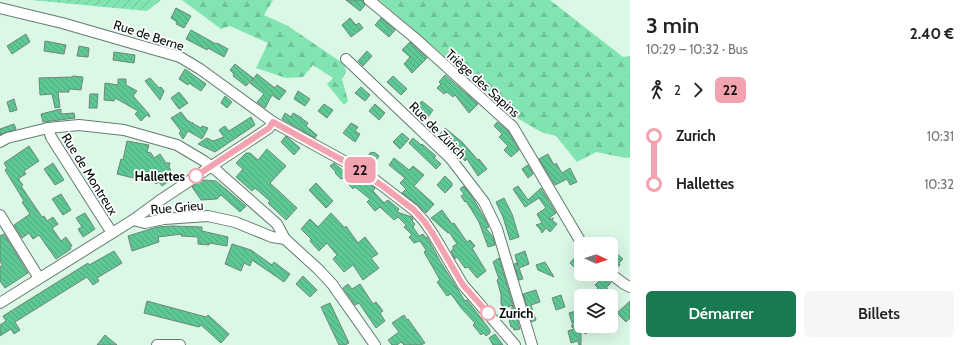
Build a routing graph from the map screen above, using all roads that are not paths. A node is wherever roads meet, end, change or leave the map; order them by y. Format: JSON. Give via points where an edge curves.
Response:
{"nodes":[{"id":1,"x":369,"y":0,"type":"edge"},
{"id":2,"x":0,"y":8,"type":"edge"},
{"id":3,"x":346,"y":59,"type":"dead end"},
{"id":4,"x":273,"y":122,"type":"junction"},
{"id":5,"x":48,"y":128,"type":"junction"},
{"id":6,"x":0,"y":142,"type":"edge"},
{"id":7,"x":211,"y":166,"type":"junction"},
{"id":8,"x":0,"y":215,"type":"edge"},
{"id":9,"x":133,"y":220,"type":"junction"},
{"id":10,"x":112,"y":233,"type":"junction"},
{"id":11,"x":578,"y":237,"type":"edge"},
{"id":12,"x":285,"y":239,"type":"junction"},
{"id":13,"x":39,"y":278,"type":"junction"},
{"id":14,"x":618,"y":279,"type":"edge"},
{"id":15,"x":630,"y":287,"type":"edge"},
{"id":16,"x":0,"y":302,"type":"edge"},
{"id":17,"x":157,"y":345,"type":"edge"},
{"id":18,"x":180,"y":345,"type":"edge"},
{"id":19,"x":375,"y":345,"type":"edge"},
{"id":20,"x":515,"y":345,"type":"edge"},
{"id":21,"x":532,"y":345,"type":"edge"}],
"edges":[{"from":1,"to":11,"type":"street","name":"Triège des Sapins","via":[[513,127]]},
{"from":2,"to":4,"type":"street","name":"Rue de Berne","via":[[180,57]]},
{"from":3,"to":21,"type":"street","name":"Rue de Zürich","via":[[451,159],[484,202],[497,229]]},
{"from":4,"to":7,"type":"street","via":[[269,128]]},
{"from":4,"to":20,"type":"street","name":"Rue de Berne","via":[[353,166],[414,210],[433,234],[463,285]]},
{"from":5,"to":6,"type":"street"},
{"from":5,"to":7,"type":"street","via":[[79,125],[124,130],[177,145]]},
{"from":5,"to":10,"type":"street","name":"Rue de Montreux","via":[[51,137]]},
{"from":7,"to":9,"type":"street"},
{"from":7,"to":12,"type":"street","via":[[277,224]]},
{"from":8,"to":13,"type":"street"},
{"from":9,"to":10,"type":"street","name":"Rue Grieu"},
{"from":9,"to":12,"type":"street","name":"Rue Grieu","via":[[145,223],[208,216]]},
{"from":10,"to":13,"type":"street","name":"Rue Grieu"},
{"from":12,"to":19,"type":"street","name":"Rue Grieu","via":[[332,284]]},
{"from":13,"to":16,"type":"street","name":"Rue Grieu"},
{"from":14,"to":15,"type":"street"},
{"from":17,"to":18,"type":"street"}]}
